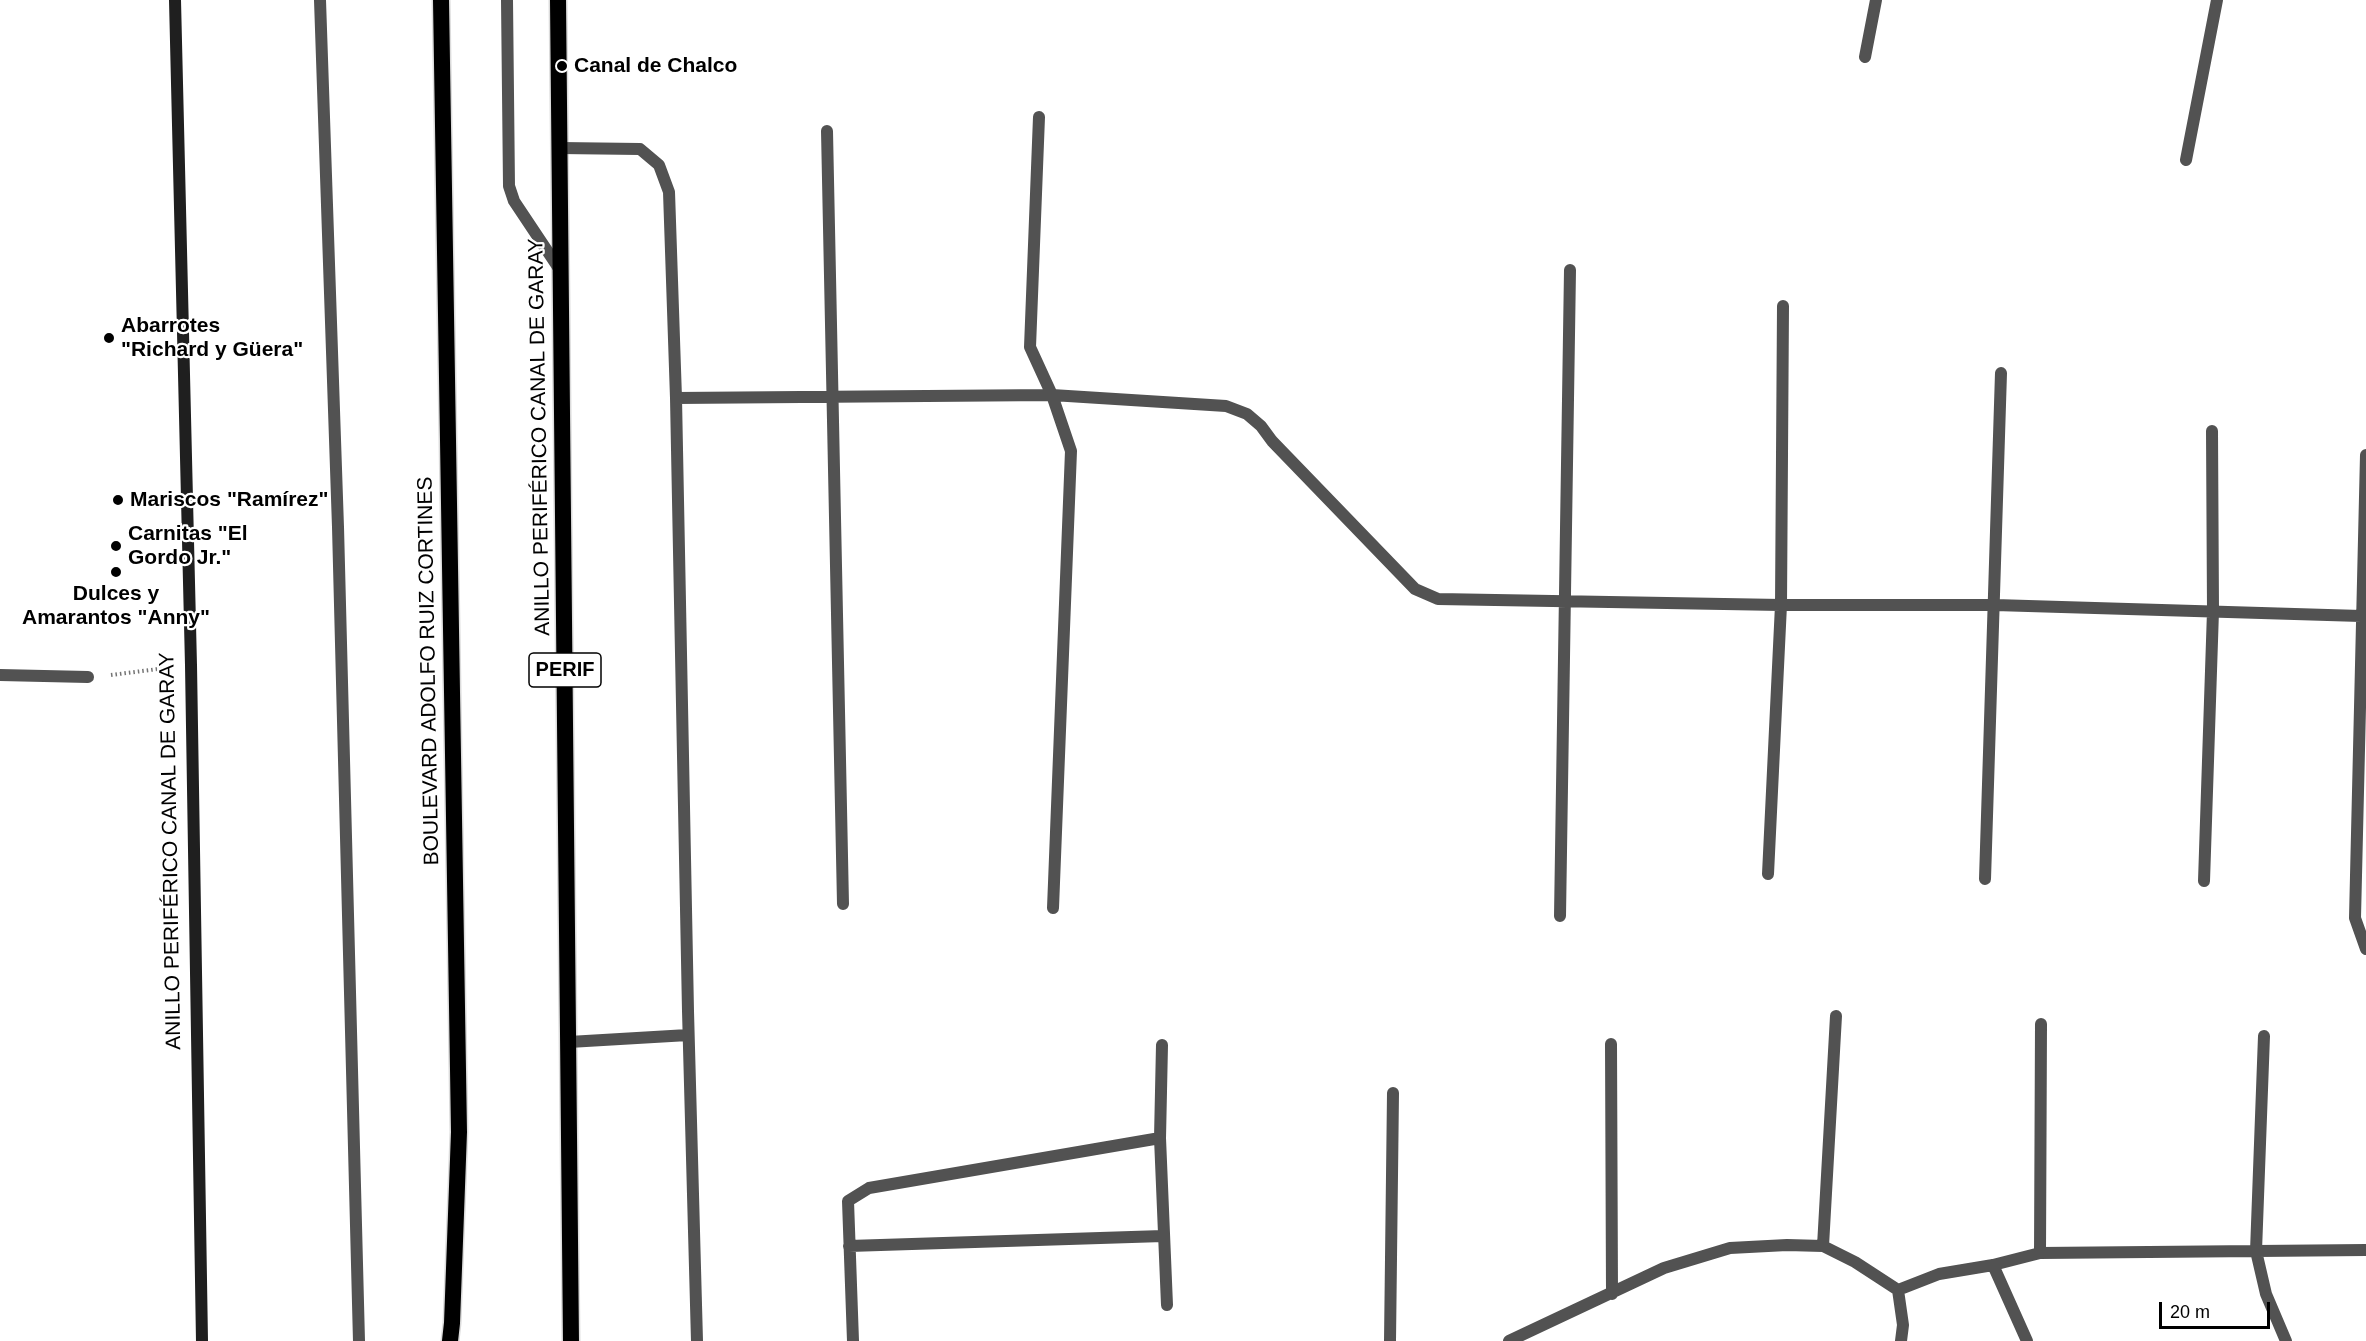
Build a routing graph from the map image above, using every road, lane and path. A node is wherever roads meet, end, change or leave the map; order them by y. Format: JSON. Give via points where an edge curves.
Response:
{"nodes":[{"id":1,"x":175,"y":0,"type":"edge"},
{"id":2,"x":320,"y":0,"type":"edge"},
{"id":3,"x":441,"y":0,"type":"edge"},
{"id":4,"x":507,"y":0,"type":"edge"},
{"id":5,"x":558,"y":0,"type":"edge"},
{"id":6,"x":1876,"y":0,"type":"edge"},
{"id":7,"x":2217,"y":0,"type":"edge"},
{"id":8,"x":1865,"y":57,"type":"dead end"},
{"id":9,"x":1039,"y":117,"type":"dead end"},
{"id":10,"x":827,"y":131,"type":"dead end"},
{"id":11,"x":560,"y":148,"type":"junction"},
{"id":12,"x":2186,"y":160,"type":"dead end"},
{"id":13,"x":1570,"y":270,"type":"dead end"},
{"id":14,"x":561,"y":271,"type":"junction"},
{"id":15,"x":1783,"y":306,"type":"dead end"},
{"id":16,"x":2001,"y":373,"type":"dead end"},
{"id":17,"x":1052,"y":395,"type":"junction"},
{"id":18,"x":833,"y":397,"type":"junction"},
{"id":19,"x":676,"y":398,"type":"junction"},
{"id":20,"x":2212,"y":431,"type":"dead end"},
{"id":21,"x":2366,"y":455,"type":"edge"},
{"id":22,"x":1565,"y":600,"type":"junction"},
{"id":23,"x":1781,"y":605,"type":"junction"},
{"id":24,"x":1995,"y":605,"type":"junction"},
{"id":25,"x":2213,"y":611,"type":"junction"},
{"id":26,"x":2361,"y":616,"type":"junction"},
{"id":27,"x":190,"y":665,"type":"junction"},
{"id":28,"x":0,"y":675,"type":"edge"},
{"id":29,"x":88,"y":677,"type":"joint"},
{"id":30,"x":1768,"y":874,"type":"dead end"},
{"id":31,"x":1985,"y":879,"type":"dead end"},
{"id":32,"x":2204,"y":881,"type":"dead end"},
{"id":33,"x":843,"y":904,"type":"dead end"},
{"id":34,"x":1053,"y":908,"type":"dead end"},
{"id":35,"x":1560,"y":916,"type":"dead end"},
{"id":36,"x":2366,"y":950,"type":"edge"},
{"id":37,"x":1836,"y":1016,"type":"dead end"},
{"id":38,"x":2041,"y":1024,"type":"dead end"},
{"id":39,"x":688,"y":1035,"type":"junction"},
{"id":40,"x":2264,"y":1036,"type":"dead end"},
{"id":41,"x":569,"y":1042,"type":"junction"},
{"id":42,"x":1611,"y":1044,"type":"dead end"},
{"id":43,"x":1162,"y":1045,"type":"dead end"},
{"id":44,"x":1393,"y":1093,"type":"dead end"},
{"id":45,"x":1160,"y":1138,"type":"junction"},
{"id":46,"x":1163,"y":1236,"type":"junction"},
{"id":47,"x":849,"y":1246,"type":"junction"},
{"id":48,"x":1822,"y":1246,"type":"junction"},
{"id":49,"x":2366,"y":1250,"type":"edge"},
{"id":50,"x":2256,"y":1251,"type":"junction"},
{"id":51,"x":2040,"y":1253,"type":"junction"},
{"id":52,"x":1992,"y":1265,"type":"junction"},
{"id":53,"x":1898,"y":1290,"type":"junction"},
{"id":54,"x":1612,"y":1294,"type":"junction"},
{"id":55,"x":1167,"y":1305,"type":"dead end"},
{"id":56,"x":202,"y":1341,"type":"edge"},
{"id":57,"x":359,"y":1341,"type":"edge"},
{"id":58,"x":450,"y":1341,"type":"edge"},
{"id":59,"x":571,"y":1341,"type":"edge"},
{"id":60,"x":697,"y":1341,"type":"edge"},
{"id":61,"x":853,"y":1341,"type":"edge"},
{"id":62,"x":1390,"y":1341,"type":"edge"},
{"id":63,"x":1509,"y":1341,"type":"edge"},
{"id":64,"x":1901,"y":1341,"type":"edge"},
{"id":65,"x":2027,"y":1341,"type":"edge"},
{"id":66,"x":2286,"y":1341,"type":"edge"}],
"edges":[{"from":1,"to":27,"type":"main road","name":"ANILLO PERIFÉRICO CANAL DE GARAY"},
{"from":2,"to":57,"type":"street"},
{"from":3,"to":58,"type":"highway","name":"BOULEVARD ADOLFO RUIZ CORTINES","via":[[459,1132]]},
{"from":4,"to":14,"type":"street","via":[[509,186],[514,201]]},
{"from":5,"to":11,"type":"highway","name":"ANILLO PERIFÉRICO CANAL DE GARAY","number":"PERIF"},
{"from":6,"to":8,"type":"street"},
{"from":7,"to":12,"type":"street"},
{"from":9,"to":17,"type":"street","via":[[1030,347]]},
{"from":10,"to":18,"type":"street"},
{"from":11,"to":14,"type":"highway","name":"ANILLO PERIFÉRICO CANAL DE GARAY","number":"PERIF"},
{"from":11,"to":19,"type":"street","via":[[640,149],[659,165],[669,192]]},
{"from":13,"to":22,"type":"street"},
{"from":14,"to":41,"type":"highway","name":"ANILLO PERIFÉRICO CANAL DE GARAY","number":"PERIF"},
{"from":15,"to":23,"type":"street"},
{"from":16,"to":24,"type":"street"},
{"from":17,"to":18,"type":"street"},
{"from":17,"to":22,"type":"street","via":[[1227,406],[1247,414],[1261,426],[1415,589],[1438,599]]},
{"from":17,"to":34,"type":"street","via":[[1071,451]]},
{"from":18,"to":19,"type":"street"},
{"from":18,"to":33,"type":"street"},
{"from":19,"to":39,"type":"street"},
{"from":20,"to":25,"type":"street"},
{"from":21,"to":26,"type":"street"},
{"from":22,"to":23,"type":"street"},
{"from":22,"to":35,"type":"street"},
{"from":23,"to":24,"type":"street"},
{"from":23,"to":30,"type":"street"},
{"from":24,"to":25,"type":"street"},
{"from":24,"to":31,"type":"street"},
{"from":25,"to":26,"type":"street"},
{"from":25,"to":32,"type":"street"},
{"from":26,"to":36,"type":"street","via":[[2355,918]]},
{"from":27,"to":29,"type":"path"},
{"from":27,"to":56,"type":"main road","name":"ANILLO PERIFÉRICO CANAL DE GARAY"},
{"from":28,"to":29,"type":"street"},
{"from":37,"to":48,"type":"street"},
{"from":38,"to":51,"type":"street"},
{"from":39,"to":41,"type":"street"},
{"from":39,"to":60,"type":"street"},
{"from":40,"to":50,"type":"street"},
{"from":41,"to":59,"type":"highway","name":"ANILLO PERIFÉRICO CANAL DE GARAY","number":"PERIF"},
{"from":42,"to":54,"type":"street"},
{"from":43,"to":45,"type":"street"},
{"from":44,"to":62,"type":"street"},
{"from":45,"to":46,"type":"street"},
{"from":45,"to":47,"type":"street","via":[[868,1188],[848,1201]]},
{"from":46,"to":47,"type":"street"},
{"from":46,"to":55,"type":"street"},
{"from":47,"to":61,"type":"street"},
{"from":48,"to":53,"type":"street"},
{"from":48,"to":54,"type":"street","via":[[1730,1248],[1664,1268]]},
{"from":49,"to":50,"type":"street"},
{"from":50,"to":51,"type":"street"},
{"from":50,"to":66,"type":"street","via":[[2266,1294]]},
{"from":51,"to":52,"type":"street"},
{"from":52,"to":53,"type":"street","via":[[1939,1275]]},
{"from":52,"to":65,"type":"street"},
{"from":53,"to":64,"type":"street"},
{"from":54,"to":63,"type":"street"}]}
